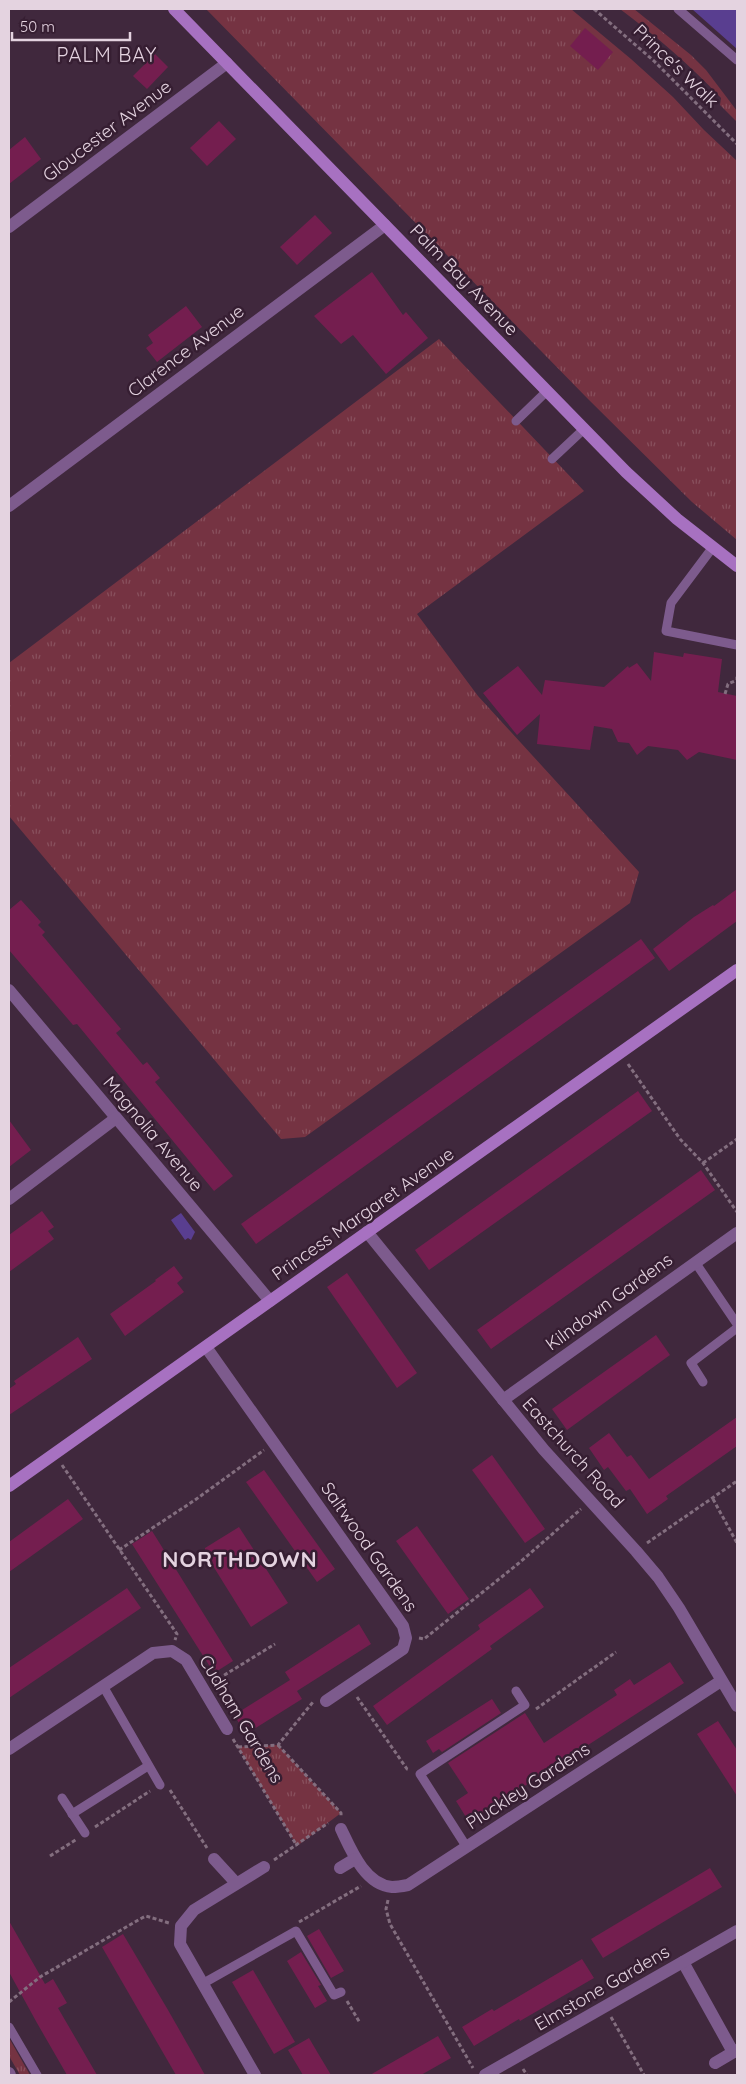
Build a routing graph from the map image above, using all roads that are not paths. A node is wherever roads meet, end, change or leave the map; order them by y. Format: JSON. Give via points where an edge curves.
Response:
{"nodes":[{"id":1,"x":174,"y":9,"type":"edge"},
{"id":2,"x":678,"y":9,"type":"edge"},
{"id":3,"x":737,"y":60,"type":"edge"},
{"id":4,"x":227,"y":63,"type":"junction"},
{"id":5,"x":385,"y":224,"type":"junction"},
{"id":6,"x":9,"y":227,"type":"edge"},
{"id":7,"x":547,"y":391,"type":"junction"},
{"id":8,"x":516,"y":421,"type":"dead end"},
{"id":9,"x":584,"y":429,"type":"junction"},
{"id":10,"x":552,"y":459,"type":"dead end"},
{"id":11,"x":9,"y":506,"type":"edge"},
{"id":12,"x":713,"y":547,"type":"junction"},
{"id":13,"x":737,"y":566,"type":"edge"},
{"id":14,"x":737,"y":645,"type":"edge"},
{"id":15,"x":737,"y":970,"type":"edge"},
{"id":16,"x":9,"y":990,"type":"edge"},
{"id":17,"x":116,"y":1118,"type":"junction"},
{"id":18,"x":9,"y":1199,"type":"edge"},
{"id":19,"x":367,"y":1232,"type":"junction"},
{"id":20,"x":737,"y":1234,"type":"edge"},
{"id":21,"x":694,"y":1262,"type":"junction"},
{"id":22,"x":270,"y":1301,"type":"junction"},
{"id":23,"x":737,"y":1324,"type":"edge"},
{"id":24,"x":737,"y":1328,"type":"edge"},
{"id":25,"x":206,"y":1347,"type":"junction"},
{"id":26,"x":703,"y":1382,"type":"dead end"},
{"id":27,"x":503,"y":1400,"type":"junction"},
{"id":28,"x":9,"y":1486,"type":"edge"},
{"id":29,"x":721,"y":1681,"type":"junction"},
{"id":30,"x":103,"y":1686,"type":"junction"},
{"id":31,"x":516,"y":1691,"type":"dead end"},
{"id":32,"x":326,"y":1701,"type":"road end"},
{"id":33,"x":737,"y":1706,"type":"edge"},
{"id":34,"x":227,"y":1728,"type":"road end"},
{"id":35,"x":9,"y":1749,"type":"edge"},
{"id":36,"x":148,"y":1766,"type":"junction"},
{"id":37,"x":160,"y":1785,"type":"road end"},
{"id":38,"x":62,"y":1798,"type":"dead end"},
{"id":39,"x":72,"y":1814,"type":"junction"},
{"id":40,"x":340,"y":1829,"type":"road end"},
{"id":41,"x":85,"y":1833,"type":"road end"},
{"id":42,"x":466,"y":1846,"type":"junction"},
{"id":43,"x":355,"y":1858,"type":"junction"},
{"id":44,"x":214,"y":1859,"type":"road end"},
{"id":45,"x":264,"y":1867,"type":"road end"},
{"id":46,"x":340,"y":1868,"type":"dead end"},
{"id":47,"x":236,"y":1883,"type":"junction"},
{"id":48,"x":737,"y":1931,"type":"edge"},
{"id":49,"x":682,"y":1962,"type":"junction"},
{"id":50,"x":202,"y":1984,"type":"junction"},
{"id":51,"x":342,"y":1992,"type":"road end"},
{"id":52,"x":9,"y":2027,"type":"edge"},
{"id":53,"x":735,"y":2051,"type":"edge"},
{"id":54,"x":715,"y":2062,"type":"dead end"},
{"id":55,"x":36,"y":2075,"type":"edge"},
{"id":56,"x":255,"y":2075,"type":"edge"},
{"id":57,"x":484,"y":2075,"type":"edge"}],
"edges":[{"from":1,"to":4,"type":"main road","name":"Palm Bay Avenue"},
{"from":2,"to":3,"type":"lane"},
{"from":4,"to":5,"type":"main road","name":"Palm Bay Avenue"},
{"from":4,"to":6,"type":"street","name":"Gloucester Avenue"},
{"from":5,"to":7,"type":"main road","name":"Palm Bay Avenue"},
{"from":5,"to":11,"type":"street","name":"Clarence Avenue"},
{"from":7,"to":8,"type":"lane"},
{"from":7,"to":9,"type":"main road","name":"Palm Bay Avenue"},
{"from":9,"to":10,"type":"lane"},
{"from":9,"to":12,"type":"main road","name":"Palm Bay Avenue","via":[[670,512]]},
{"from":12,"to":13,"type":"main road","name":"Palm Bay Avenue"},
{"from":12,"to":14,"type":"lane","via":[[671,603],[666,631]]},
{"from":15,"to":19,"type":"main road","name":"Princess Margaret Avenue"},
{"from":16,"to":17,"type":"street","name":"Magnolia Avenue"},
{"from":17,"to":18,"type":"street"},
{"from":17,"to":22,"type":"street","name":"Magnolia Avenue"},
{"from":19,"to":22,"type":"main road","name":"Princess Margaret Avenue"},
{"from":19,"to":27,"type":"street","name":"Eastchurch Road"},
{"from":20,"to":21,"type":"street","name":"Kilndown Gardens"},
{"from":21,"to":23,"type":"lane"},
{"from":21,"to":27,"type":"street","name":"Kilndown Gardens"},
{"from":22,"to":25,"type":"main road","name":"Princess Margaret Avenue"},
{"from":24,"to":26,"type":"lane","via":[[690,1363]]},
{"from":25,"to":28,"type":"main road","name":"Princess Margaret Avenue"},
{"from":25,"to":32,"type":"street","name":"Saltwood Gardens","via":[[404,1626],[406,1638],[403,1649]]},
{"from":27,"to":29,"type":"street","name":"Eastchurch Road","via":[[658,1577]]},
{"from":29,"to":33,"type":"street","name":"Eastchurch Road"},
{"from":29,"to":42,"type":"street","name":"Pluckley Gardens"},
{"from":30,"to":34,"type":"street","name":"Cudham Gardens","via":[[154,1653],[172,1651],[186,1660]]},
{"from":30,"to":35,"type":"street","name":"Cudham Gardens"},
{"from":30,"to":36,"type":"lane"},
{"from":31,"to":42,"type":"lane","via":[[524,1705],[420,1774]]},
{"from":36,"to":37,"type":"lane"},
{"from":36,"to":39,"type":"lane"},
{"from":38,"to":39,"type":"lane"},
{"from":39,"to":41,"type":"lane"},
{"from":40,"to":43,"type":"street"},
{"from":42,"to":43,"type":"street","name":"Pluckley Gardens","via":[[408,1885],[391,1887],[372,1879]]},
{"from":43,"to":46,"type":"street"},
{"from":44,"to":47,"type":"street"},
{"from":45,"to":47,"type":"street"},
{"from":47,"to":50,"type":"street","via":[[194,1910],[181,1926],[180,1944]]},
{"from":48,"to":49,"type":"street","name":"Elmstone Gardens"},
{"from":49,"to":53,"type":"street"},
{"from":49,"to":57,"type":"street","name":"Elmstone Gardens"},
{"from":50,"to":51,"type":"lane","via":[[296,1931],[334,1995]]},
{"from":50,"to":56,"type":"street"},
{"from":52,"to":55,"type":"lane"},
{"from":53,"to":54,"type":"street"}]}
